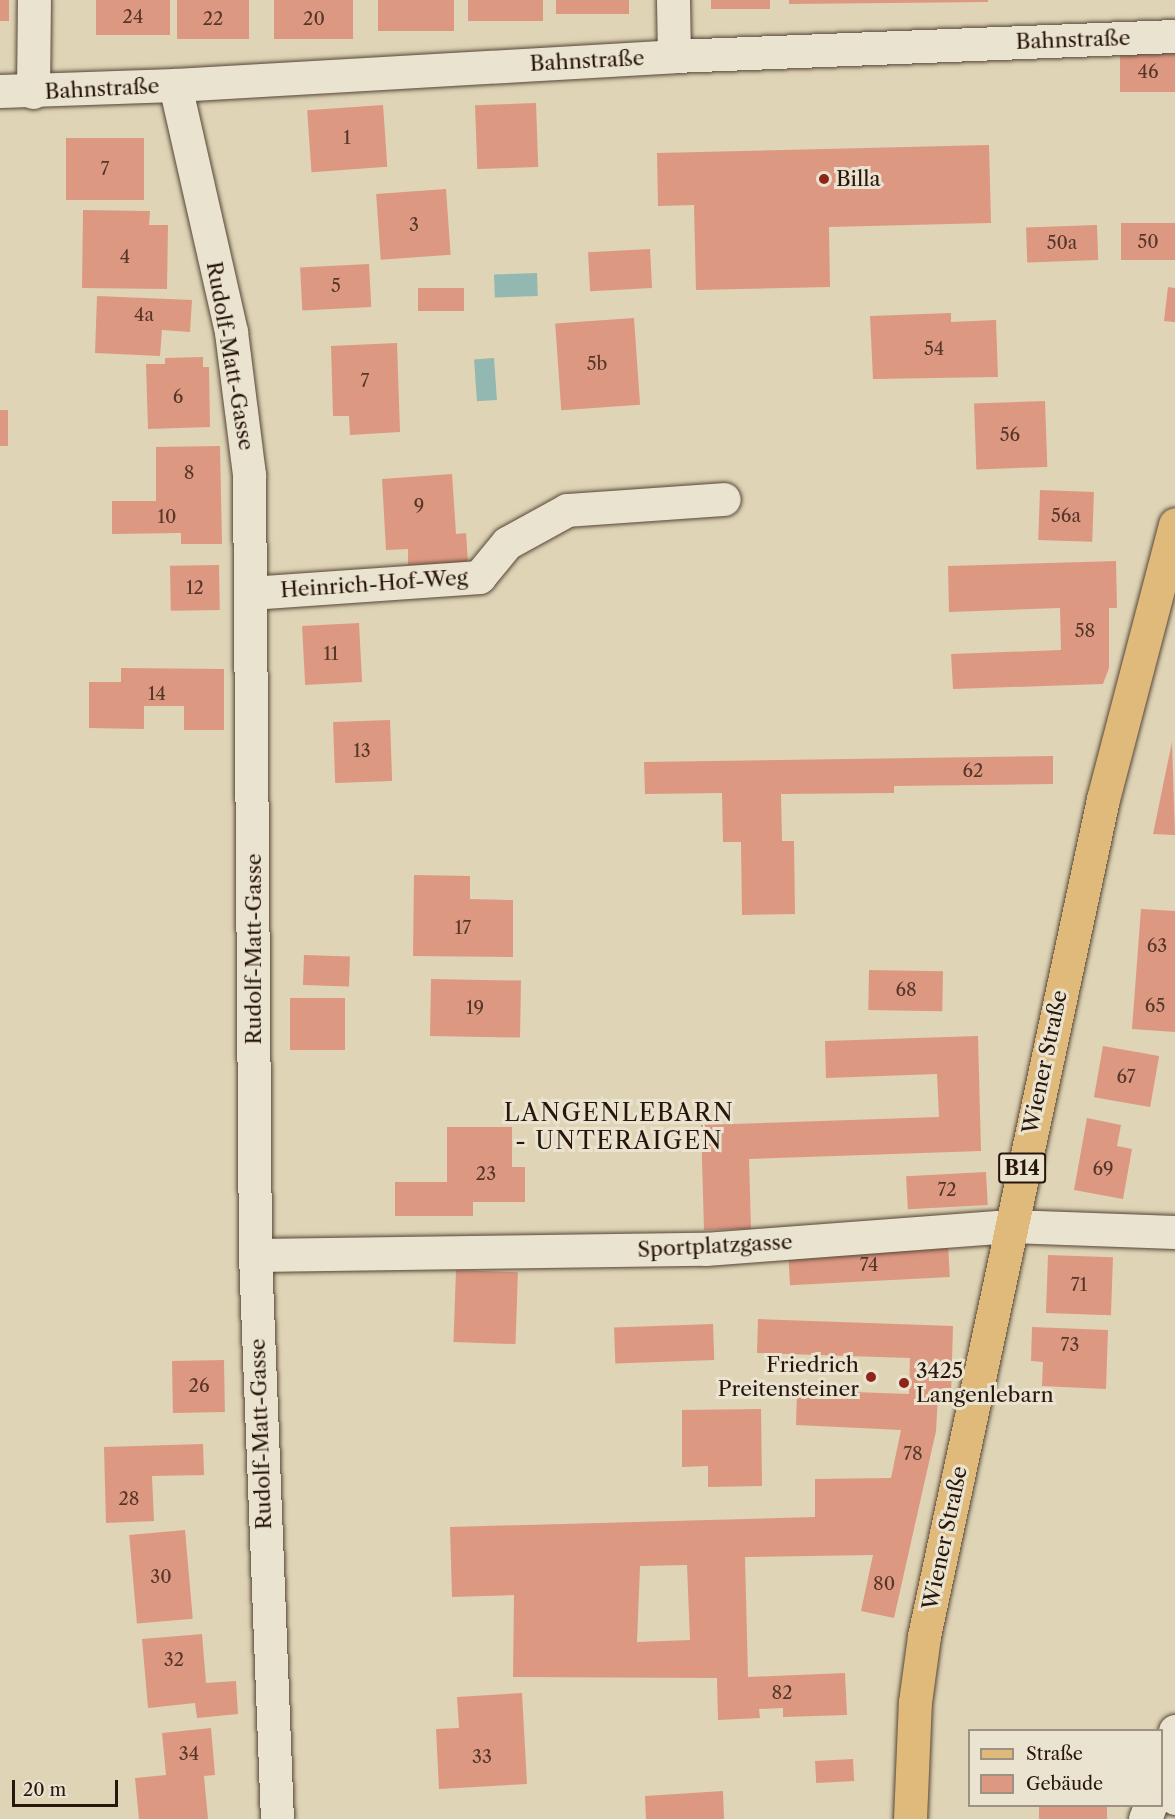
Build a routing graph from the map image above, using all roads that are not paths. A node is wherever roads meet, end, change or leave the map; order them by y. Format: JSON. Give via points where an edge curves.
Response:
{"nodes":[{"id":1,"x":34,"y":0,"type":"edge"},
{"id":2,"x":673,"y":0,"type":"edge"},
{"id":3,"x":1175,"y":36,"type":"edge"},
{"id":4,"x":674,"y":56,"type":"junction"},
{"id":5,"x":175,"y":85,"type":"junction"},
{"id":6,"x":0,"y":91,"type":"edge"},
{"id":7,"x":33,"y":92,"type":"junction"},
{"id":8,"x":724,"y":499,"type":"dead end"},
{"id":9,"x":1175,"y":524,"type":"edge"},
{"id":10,"x":250,"y":593,"type":"junction"},
{"id":11,"x":1010,"y":1226,"type":"junction"},
{"id":12,"x":1175,"y":1232,"type":"edge"},
{"id":13,"x":255,"y":1255,"type":"junction"},
{"id":14,"x":1175,"y":1731,"type":"edge"},
{"id":15,"x":1164,"y":1768,"type":"edge"},
{"id":16,"x":1175,"y":1798,"type":"edge"},
{"id":17,"x":277,"y":1819,"type":"edge"},
{"id":18,"x":909,"y":1819,"type":"edge"}],
"edges":[{"from":1,"to":7,"type":"street"},
{"from":2,"to":4,"type":"street"},
{"from":3,"to":4,"type":"street","name":"Bahnstraße"},
{"from":4,"to":5,"type":"street","name":"Bahnstraße"},
{"from":5,"to":7,"type":"street","name":"Bahnstraße"},
{"from":5,"to":10,"type":"street","name":"Rudolf-Matt-Gasse","via":[[242,400],[249,475]]},
{"from":6,"to":7,"type":"street","name":"Bahnstraße"},
{"from":8,"to":10,"type":"street","name":"Heinrich-Hof-Weg","via":[[567,510],[507,543],[479,577]]},
{"from":9,"to":11,"type":"main road","name":"Wiener Straße","number":"B14","via":[[1103,799]]},
{"from":10,"to":13,"type":"street","name":"Rudolf-Matt-Gasse"},
{"from":11,"to":12,"type":"street","name":"Sportplatzgasse"},
{"from":11,"to":13,"type":"street","name":"Sportplatzgasse","via":[[705,1250]]},
{"from":11,"to":18,"type":"main road","name":"Wiener Straße","number":"B14","via":[[924,1636],[915,1702]]},
{"from":13,"to":17,"type":"street","name":"Rudolf-Matt-Gasse"},
{"from":14,"to":15,"type":"street"},
{"from":15,"to":16,"type":"street"}]}
